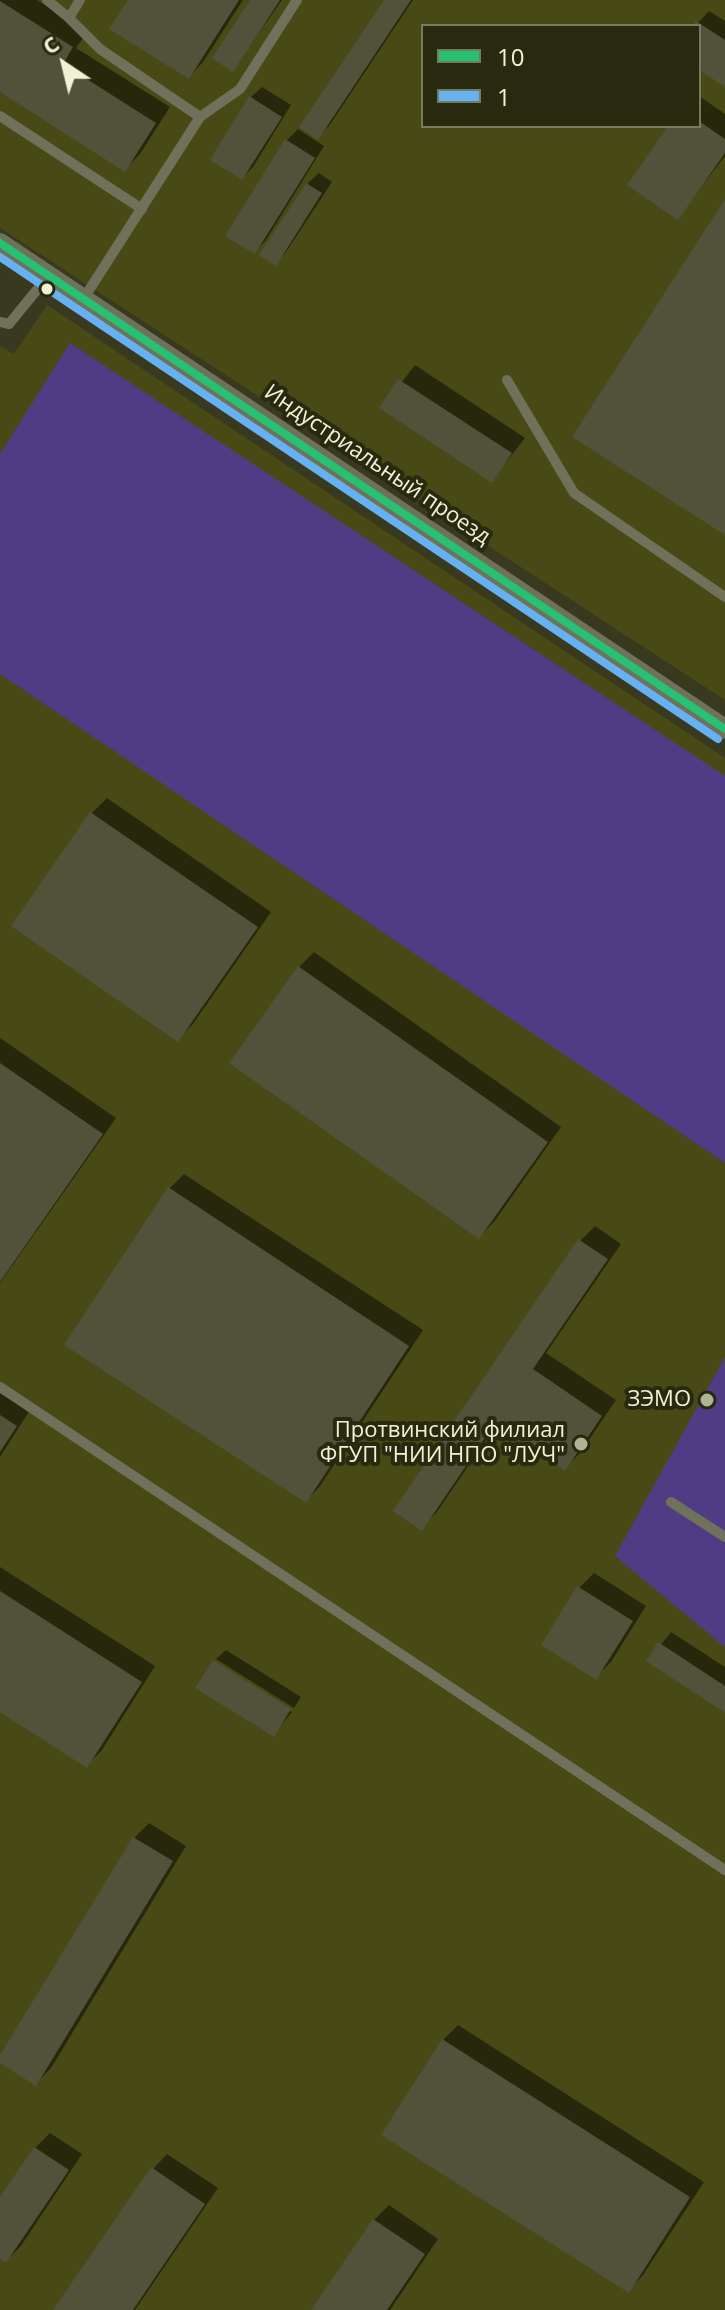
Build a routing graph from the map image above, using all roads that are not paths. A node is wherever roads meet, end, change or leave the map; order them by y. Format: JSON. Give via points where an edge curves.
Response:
{"nodes":[{"id":1,"x":47,"y":0,"type":"edge"},
{"id":2,"x":80,"y":0,"type":"edge"},
{"id":3,"x":297,"y":0,"type":"edge"},
{"id":4,"x":69,"y":18,"type":"junction"},
{"id":5,"x":0,"y":116,"type":"edge"},
{"id":6,"x":200,"y":117,"type":"junction"},
{"id":7,"x":142,"y":209,"type":"junction"},
{"id":8,"x":0,"y":243,"type":"edge"},
{"id":9,"x":49,"y":275,"type":"junction"},
{"id":10,"x":84,"y":298,"type":"junction"},
{"id":11,"x":0,"y":322,"type":"edge"},
{"id":12,"x":507,"y":380,"type":"dead end"},
{"id":13,"x":725,"y":597,"type":"edge"},
{"id":14,"x":725,"y":729,"type":"edge"},
{"id":15,"x":0,"y":1387,"type":"edge"},
{"id":16,"x":671,"y":1502,"type":"dead end"},
{"id":17,"x":725,"y":1537,"type":"edge"},
{"id":18,"x":725,"y":1870,"type":"edge"}],
"edges":[{"from":1,"to":4,"type":"lane"},
{"from":2,"to":4,"type":"lane"},
{"from":3,"to":6,"type":"lane","via":[[240,89]]},
{"from":4,"to":6,"type":"lane","via":[[100,49]]},
{"from":5,"to":7,"type":"lane"},
{"from":6,"to":7,"type":"lane"},
{"from":7,"to":10,"type":"lane"},
{"from":8,"to":9,"type":"street","name":"Индустриальный проезд"},
{"from":9,"to":10,"type":"street","name":"Индустриальный проезд"},
{"from":9,"to":11,"type":"lane","via":[[17,318],[9,324]]},
{"from":10,"to":14,"type":"street","name":"Индустриальный проезд"},
{"from":12,"to":13,"type":"lane","via":[[574,493]]},
{"from":15,"to":18,"type":"lane"},
{"from":16,"to":17,"type":"lane"}]}
